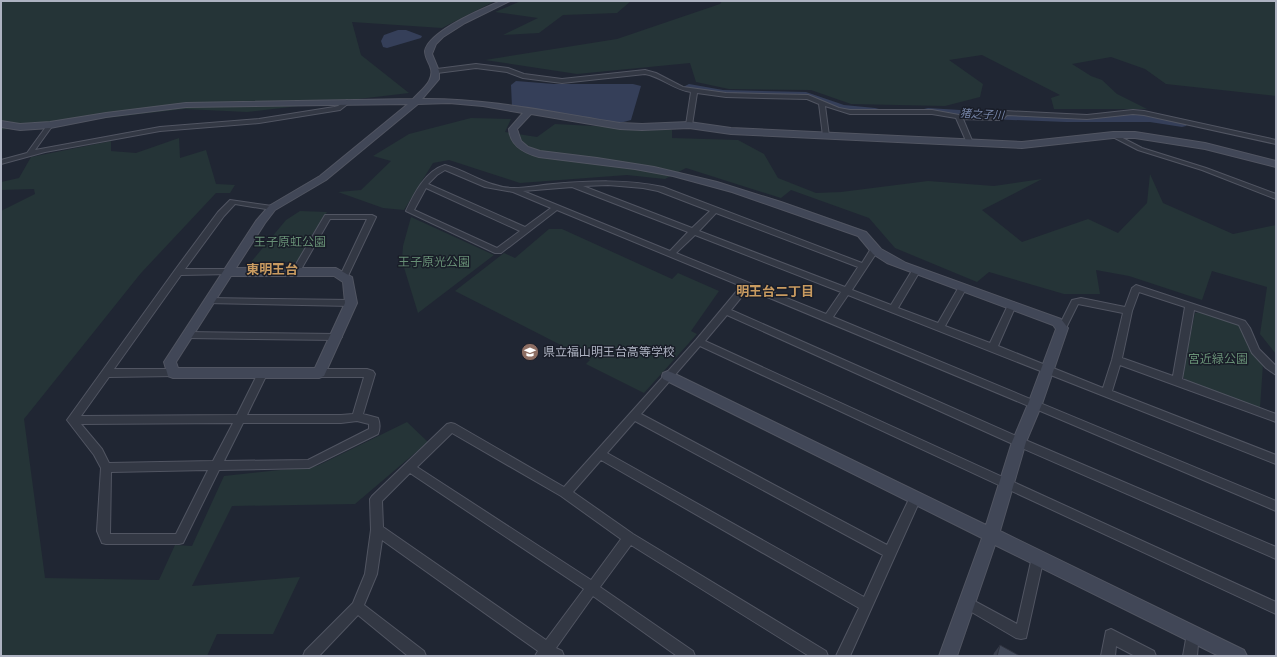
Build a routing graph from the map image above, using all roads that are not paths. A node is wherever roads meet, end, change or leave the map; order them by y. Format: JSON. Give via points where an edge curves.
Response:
{"nodes":[{"id":1,"x":507,"y":1,"type":"edge"},
{"id":2,"x":436,"y":71,"type":"junction"},
{"id":3,"x":694,"y":91,"type":"junction"},
{"id":4,"x":347,"y":102,"type":"junction"},
{"id":5,"x":415,"y":102,"type":"junction"},
{"id":6,"x":822,"y":103,"type":"junction"},
{"id":7,"x":528,"y":112,"type":"junction"},
{"id":8,"x":959,"y":117,"type":"junction"},
{"id":9,"x":1,"y":124,"type":"edge"},
{"id":10,"x":50,"y":125,"type":"junction"},
{"id":11,"x":689,"y":125,"type":"junction"},
{"id":12,"x":1113,"y":135,"type":"junction"},
{"id":13,"x":826,"y":136,"type":"junction"},
{"id":14,"x":1276,"y":142,"type":"edge"},
{"id":15,"x":970,"y":143,"type":"junction"},
{"id":16,"x":30,"y":153,"type":"junction"},
{"id":17,"x":1,"y":162,"type":"edge"},
{"id":18,"x":1276,"y":164,"type":"edge"},
{"id":19,"x":424,"y":185,"type":"junction"},
{"id":20,"x":574,"y":185,"type":"junction"},
{"id":21,"x":515,"y":190,"type":"junction"},
{"id":22,"x":1276,"y":197,"type":"edge"},
{"id":23,"x":557,"y":207,"type":"junction"},
{"id":24,"x":272,"y":208,"type":"junction"},
{"id":25,"x":715,"y":210,"type":"junction"},
{"id":26,"x":525,"y":230,"type":"junction"},
{"id":27,"x":693,"y":231,"type":"junction"},
{"id":28,"x":874,"y":249,"type":"junction"},
{"id":29,"x":671,"y":254,"type":"junction"},
{"id":30,"x":863,"y":266,"type":"junction"},
{"id":31,"x":916,"y":271,"type":"junction"},
{"id":32,"x":178,"y":272,"type":"junction"},
{"id":33,"x":228,"y":272,"type":"junction"},
{"id":34,"x":296,"y":272,"type":"junction"},
{"id":35,"x":344,"y":276,"type":"junction"},
{"id":36,"x":747,"y":285,"type":"junction"},
{"id":37,"x":963,"y":287,"type":"junction"},
{"id":38,"x":846,"y":292,"type":"junction"},
{"id":39,"x":209,"y":301,"type":"junction"},
{"id":40,"x":351,"y":303,"type":"junction"},
{"id":41,"x":1012,"y":305,"type":"junction"},
{"id":42,"x":1190,"y":306,"type":"junction"},
{"id":43,"x":893,"y":309,"type":"junction"},
{"id":44,"x":726,"y":311,"type":"junction"},
{"id":45,"x":1128,"y":311,"type":"junction"},
{"id":46,"x":828,"y":318,"type":"junction"},
{"id":47,"x":940,"y":327,"type":"junction"},
{"id":48,"x":1062,"y":328,"type":"junction"},
{"id":49,"x":187,"y":335,"type":"junction"},
{"id":50,"x":337,"y":337,"type":"junction"},
{"id":51,"x":699,"y":342,"type":"junction"},
{"id":52,"x":993,"y":348,"type":"junction"},
{"id":53,"x":1117,"y":360,"type":"junction"},
{"id":54,"x":1047,"y":370,"type":"junction"},
{"id":55,"x":1276,"y":372,"type":"edge"},
{"id":56,"x":105,"y":373,"type":"junction"},
{"id":57,"x":173,"y":373,"type":"junction"},
{"id":58,"x":319,"y":373,"type":"junction"},
{"id":59,"x":262,"y":374,"type":"junction"},
{"id":60,"x":668,"y":376,"type":"junction"},
{"id":61,"x":1177,"y":381,"type":"junction"},
{"id":62,"x":1106,"y":394,"type":"junction"},
{"id":63,"x":1035,"y":404,"type":"junction"},
{"id":64,"x":635,"y":416,"type":"junction"},
{"id":65,"x":357,"y":417,"type":"junction"},
{"id":66,"x":1276,"y":418,"type":"edge"},
{"id":67,"x":72,"y":420,"type":"junction"},
{"id":68,"x":240,"y":420,"type":"junction"},
{"id":69,"x":1018,"y":442,"type":"junction"},
{"id":70,"x":600,"y":454,"type":"junction"},
{"id":71,"x":1276,"y":460,"type":"edge"},
{"id":72,"x":215,"y":466,"type":"junction"},
{"id":73,"x":409,"y":467,"type":"junction"},
{"id":74,"x":106,"y":468,"type":"junction"},
{"id":75,"x":1006,"y":482,"type":"junction"},
{"id":76,"x":565,"y":493,"type":"junction"},
{"id":77,"x":915,"y":498,"type":"junction"},
{"id":78,"x":1276,"y":506,"type":"edge"},
{"id":79,"x":377,"y":530,"type":"junction"},
{"id":80,"x":990,"y":535,"type":"junction"},
{"id":81,"x":629,"y":538,"type":"junction"},
{"id":82,"x":890,"y":553,"type":"junction"},
{"id":83,"x":1276,"y":553,"type":"edge"},
{"id":84,"x":1038,"y":557,"type":"junction"},
{"id":85,"x":592,"y":588,"type":"junction"},
{"id":86,"x":967,"y":603,"type":"junction"},
{"id":87,"x":866,"y":606,"type":"junction"},
{"id":88,"x":357,"y":607,"type":"junction"},
{"id":89,"x":1276,"y":608,"type":"edge"},
{"id":90,"x":1193,"y":633,"type":"junction"},
{"id":91,"x":549,"y":654,"type":"edge"},
{"id":92,"x":310,"y":656,"type":"edge"},
{"id":93,"x":419,"y":656,"type":"edge"},
{"id":94,"x":688,"y":656,"type":"edge"},
{"id":95,"x":821,"y":656,"type":"edge"},
{"id":96,"x":843,"y":656,"type":"edge"},
{"id":97,"x":948,"y":656,"type":"edge"},
{"id":98,"x":1108,"y":656,"type":"edge"},
{"id":99,"x":1149,"y":656,"type":"edge"},
{"id":100,"x":1190,"y":656,"type":"edge"},
{"id":101,"x":1238,"y":656,"type":"edge"}],
"edges":[{"from":1,"to":2,"type":"street","via":[[451,28],[434,42],[429,55]]},
{"from":2,"to":3,"type":"street","via":[[476,66],[562,81],[645,72],[682,89]]},
{"from":2,"to":5,"type":"street","via":[[435,79]]},
{"from":3,"to":6,"type":"street","via":[[726,95],[797,95]]},
{"from":3,"to":11,"type":"street"},
{"from":4,"to":5,"type":"street"},
{"from":4,"to":10,"type":"street","via":[[186,105]]},
{"from":4,"to":16,"type":"street","via":[[340,108],[259,122],[160,129]]},
{"from":5,"to":7,"type":"street","via":[[465,102]]},
{"from":5,"to":24,"type":"street","via":[[323,178]]},
{"from":6,"to":8,"type":"street","via":[[850,112],[932,112]]},
{"from":6,"to":13,"type":"street"},
{"from":7,"to":11,"type":"street","via":[[620,126]]},
{"from":7,"to":28,"type":"street","via":[[513,129],[513,135],[516,142],[530,151],[599,160],[691,177],[862,234]]},
{"from":8,"to":14,"type":"street","via":[[1003,116],[1005,113],[1088,117],[1133,112]]},
{"from":8,"to":15,"type":"street"},
{"from":9,"to":10,"type":"street","via":[[20,127]]},
{"from":10,"to":16,"type":"street"},
{"from":11,"to":13,"type":"street","via":[[731,131]]},
{"from":12,"to":15,"type":"street","via":[[1035,145]]},
{"from":12,"to":18,"type":"street","via":[[1135,135],[1205,146]]},
{"from":12,"to":22,"type":"street","via":[[1140,149],[1204,169]]},
{"from":13,"to":15,"type":"street"},
{"from":16,"to":17,"type":"street"},
{"from":19,"to":21,"type":"street","via":[[439,169],[445,168],[488,185]]},
{"from":19,"to":26,"type":"street"},
{"from":19,"to":26,"type":"street","via":[[410,211],[498,251]]},
{"from":20,"to":21,"type":"street"},
{"from":20,"to":25,"type":"street","via":[[642,184]]},
{"from":20,"to":27,"type":"street"},
{"from":21,"to":23,"type":"street"},
{"from":23,"to":26,"type":"street"},
{"from":23,"to":29,"type":"street"},
{"from":24,"to":32,"type":"street","via":[[234,202],[221,214]]},
{"from":24,"to":33,"type":"street"},
{"from":25,"to":27,"type":"street"},
{"from":25,"to":30,"type":"street"},
{"from":27,"to":29,"type":"street"},
{"from":27,"to":38,"type":"street"},
{"from":28,"to":30,"type":"street"},
{"from":28,"to":31,"type":"street"},
{"from":29,"to":36,"type":"street"},
{"from":30,"to":38,"type":"street"},
{"from":31,"to":37,"type":"street"},
{"from":31,"to":43,"type":"street"},
{"from":32,"to":33,"type":"street"},
{"from":32,"to":56,"type":"street"},
{"from":33,"to":34,"type":"street"},
{"from":33,"to":39,"type":"street"},
{"from":34,"to":35,"type":"street","via":[[336,272]]},
{"from":34,"to":35,"type":"street","via":[[328,216],[372,217]]},
{"from":35,"to":40,"type":"street","via":[[348,280]]},
{"from":36,"to":44,"type":"street"},
{"from":36,"to":46,"type":"street"},
{"from":37,"to":41,"type":"street"},
{"from":37,"to":47,"type":"street"},
{"from":38,"to":43,"type":"street"},
{"from":38,"to":46,"type":"street"},
{"from":39,"to":40,"type":"street"},
{"from":39,"to":49,"type":"street"},
{"from":40,"to":50,"type":"street"},
{"from":41,"to":48,"type":"street","via":[[1057,322]]},
{"from":41,"to":52,"type":"street"},
{"from":42,"to":45,"type":"street","via":[[1136,288]]},
{"from":42,"to":55,"type":"street","via":[[1242,323],[1248,328],[1251,342],[1259,356]]},
{"from":42,"to":61,"type":"street"},
{"from":43,"to":47,"type":"street"},
{"from":44,"to":51,"type":"street"},
{"from":44,"to":69,"type":"street"},
{"from":45,"to":48,"type":"street","via":[[1075,302]]},
{"from":45,"to":53,"type":"street"},
{"from":46,"to":63,"type":"street"},
{"from":47,"to":52,"type":"street"},
{"from":48,"to":54,"type":"street"},
{"from":49,"to":50,"type":"street"},
{"from":49,"to":57,"type":"street","via":[[170,362]]},
{"from":50,"to":58,"type":"street"},
{"from":51,"to":60,"type":"street"},
{"from":51,"to":75,"type":"street"},
{"from":52,"to":54,"type":"street"},
{"from":53,"to":61,"type":"street"},
{"from":53,"to":62,"type":"street"},
{"from":54,"to":62,"type":"street"},
{"from":54,"to":63,"type":"street"},
{"from":56,"to":57,"type":"street"},
{"from":56,"to":67,"type":"street"},
{"from":57,"to":59,"type":"street"},
{"from":58,"to":59,"type":"street"},
{"from":58,"to":65,"type":"street","via":[[370,374]]},
{"from":59,"to":68,"type":"street"},
{"from":60,"to":64,"type":"street"},
{"from":60,"to":77,"type":"street"},
{"from":61,"to":66,"type":"street"},
{"from":62,"to":71,"type":"street"},
{"from":63,"to":69,"type":"street"},
{"from":63,"to":78,"type":"street"},
{"from":64,"to":70,"type":"street"},
{"from":64,"to":82,"type":"street"},
{"from":65,"to":68,"type":"street"},
{"from":65,"to":72,"type":"street","via":[[374,421],[374,431],[309,464]]},
{"from":67,"to":68,"type":"street"},
{"from":67,"to":74,"type":"street","via":[[98,452]]},
{"from":68,"to":72,"type":"street"},
{"from":69,"to":75,"type":"street"},
{"from":69,"to":83,"type":"street"},
{"from":70,"to":76,"type":"street"},
{"from":70,"to":87,"type":"street"},
{"from":72,"to":74,"type":"street"},
{"from":72,"to":74,"type":"street","via":[[179,539],[106,539],[103,531]]},
{"from":73,"to":76,"type":"street","via":[[451,427]]},
{"from":73,"to":79,"type":"street","via":[[376,499]]},
{"from":73,"to":85,"type":"street"},
{"from":75,"to":80,"type":"street"},
{"from":75,"to":89,"type":"street"},
{"from":76,"to":81,"type":"street"},
{"from":77,"to":80,"type":"street"},
{"from":77,"to":82,"type":"street"},
{"from":79,"to":88,"type":"street","via":[[372,574]]},
{"from":79,"to":91,"type":"street"},
{"from":80,"to":84,"type":"street"},
{"from":80,"to":86,"type":"street"},
{"from":81,"to":85,"type":"street"},
{"from":81,"to":95,"type":"street"},
{"from":82,"to":87,"type":"street"},
{"from":84,"to":86,"type":"street","via":[[1021,633]]},
{"from":84,"to":90,"type":"street"},
{"from":85,"to":91,"type":"street"},
{"from":85,"to":94,"type":"street"},
{"from":86,"to":97,"type":"street"},
{"from":87,"to":96,"type":"street"},
{"from":88,"to":92,"type":"street"},
{"from":88,"to":93,"type":"street"},
{"from":90,"to":100,"type":"street"},
{"from":90,"to":101,"type":"street"},
{"from":98,"to":99,"type":"street","via":[[1111,636]]}]}
